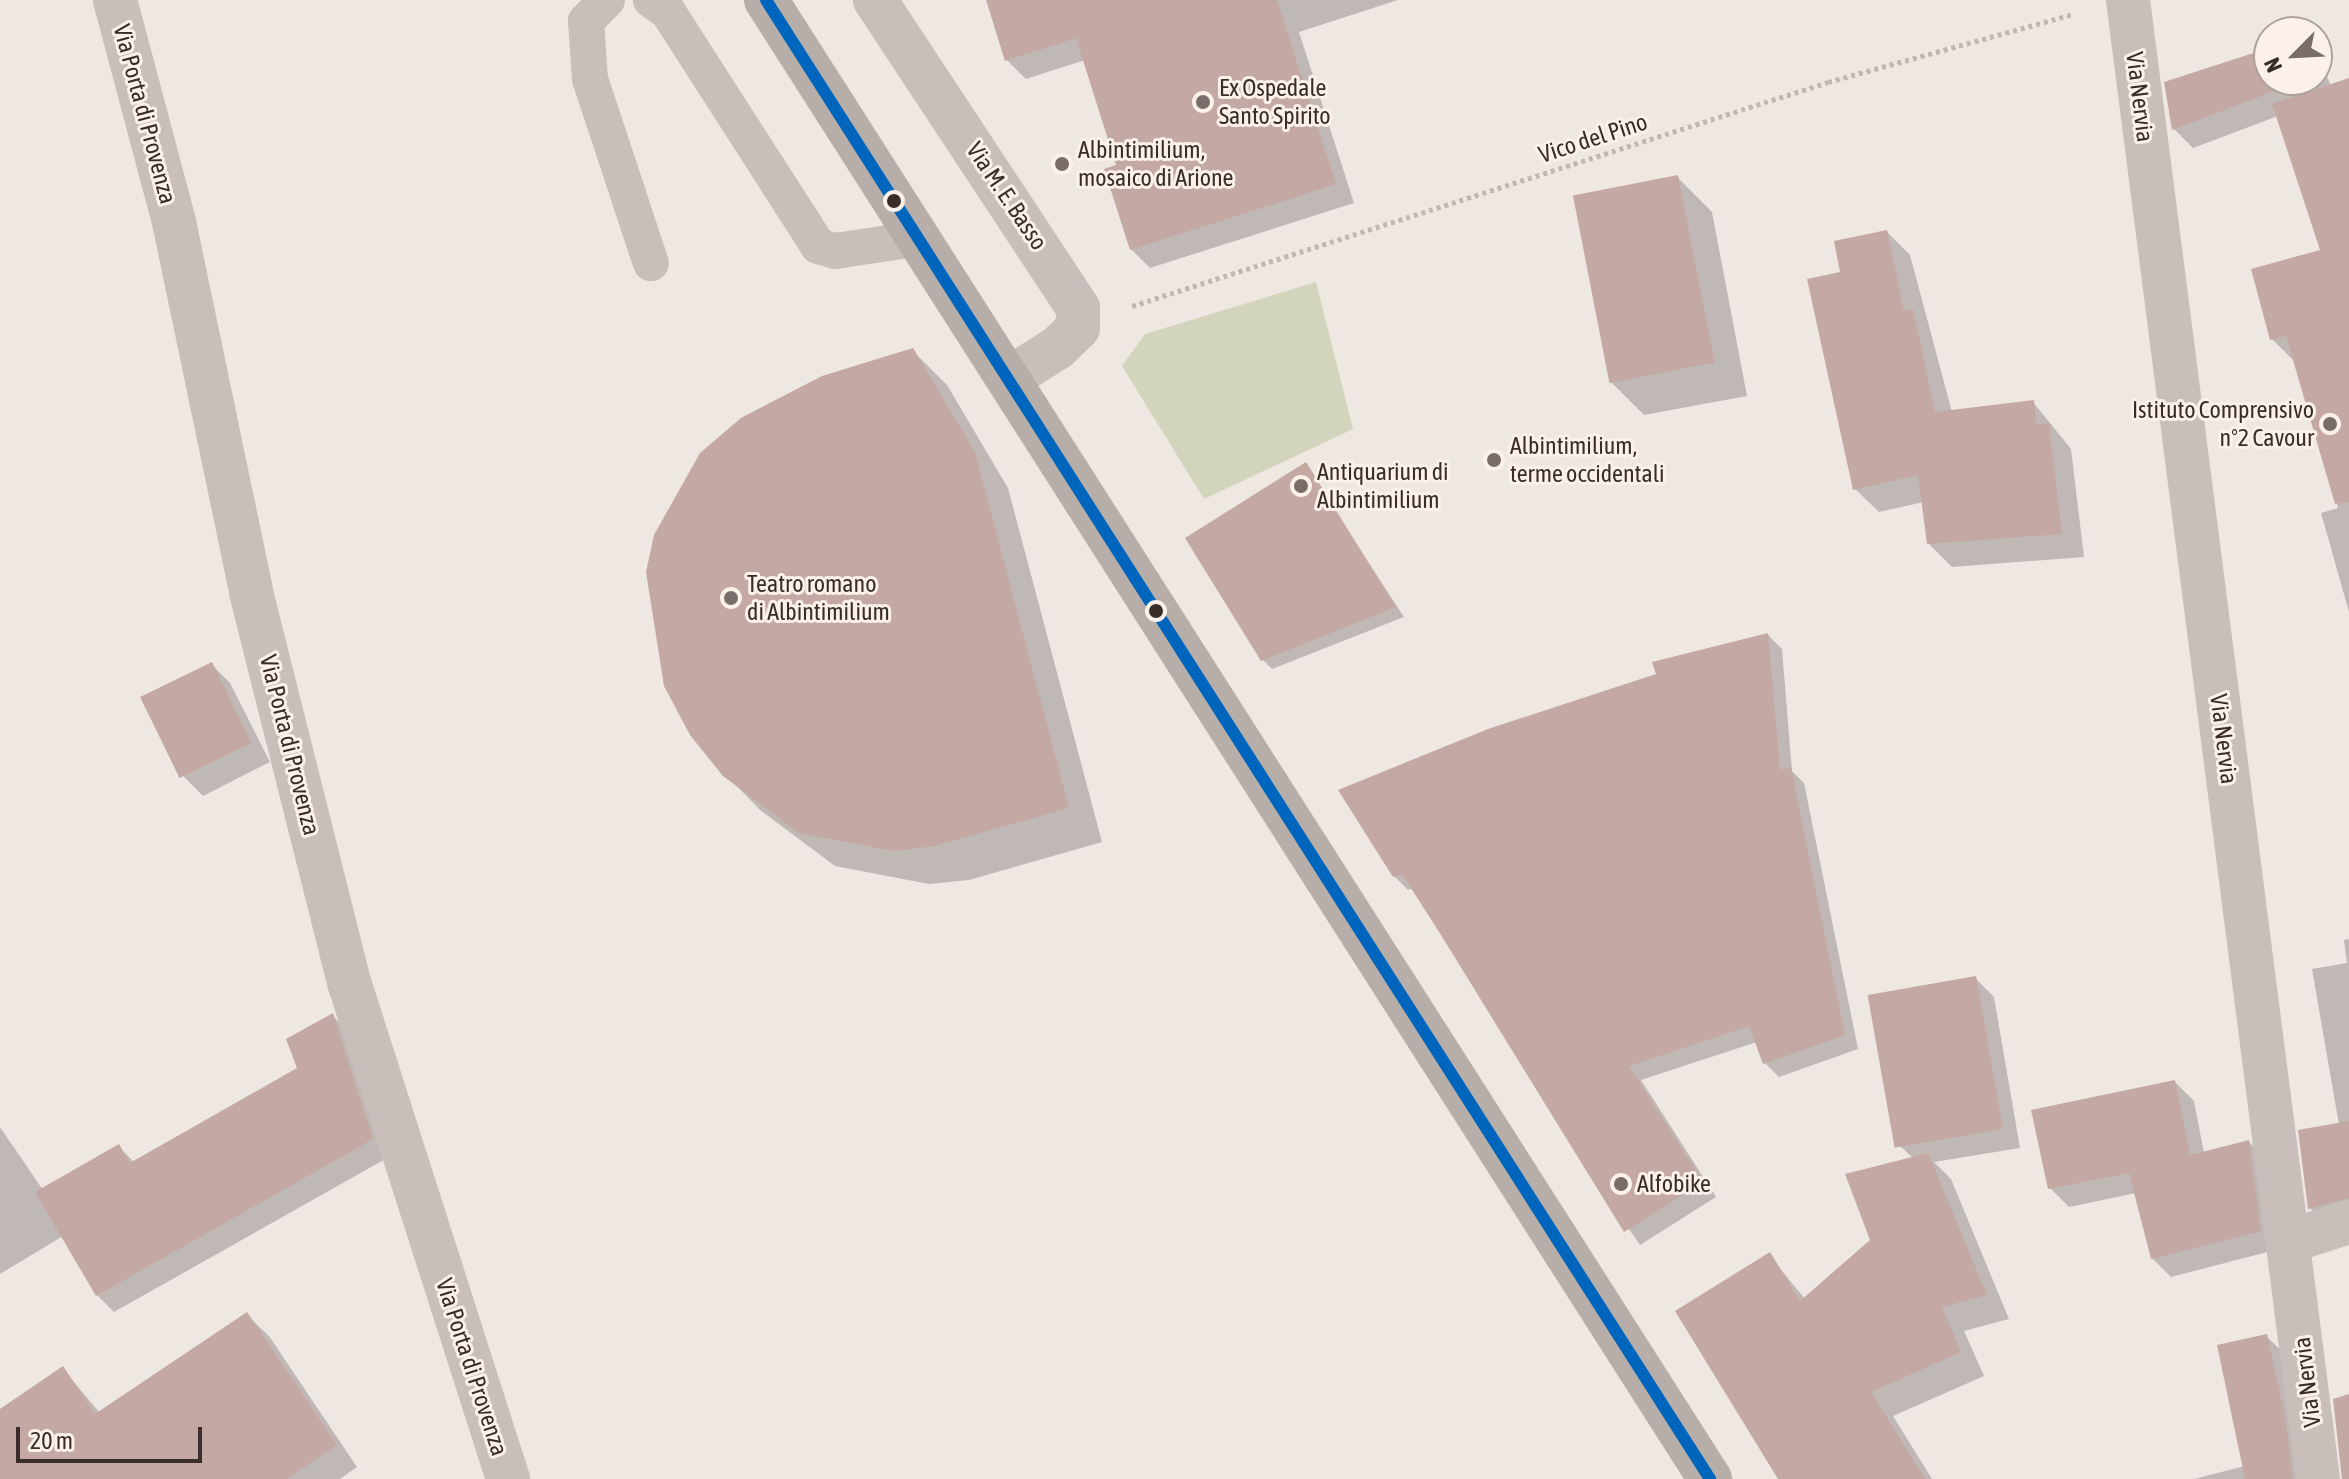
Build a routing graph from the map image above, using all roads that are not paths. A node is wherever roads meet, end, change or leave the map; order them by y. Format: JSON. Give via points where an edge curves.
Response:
{"nodes":[{"id":1,"x":115,"y":0,"type":"edge"},
{"id":2,"x":607,"y":0,"type":"edge"},
{"id":3,"x":651,"y":0,"type":"edge"},
{"id":4,"x":766,"y":0,"type":"edge"},
{"id":5,"x":875,"y":0,"type":"edge"},
{"id":6,"x":2128,"y":0,"type":"edge"},
{"id":7,"x":922,"y":238,"type":"junction"},
{"id":8,"x":651,"y":263,"type":"dead end"},
{"id":9,"x":1010,"y":378,"type":"junction"},
{"id":10,"x":2349,"y":1222,"type":"edge"},
{"id":11,"x":2290,"y":1241,"type":"junction"},
{"id":12,"x":508,"y":1479,"type":"edge"},
{"id":13,"x":1710,"y":1479,"type":"edge"},
{"id":14,"x":2318,"y":1479,"type":"edge"}],
"edges":[{"from":1,"to":12,"type":"street","name":"Via Porta di Provenza","via":[[174,222],[251,592],[350,985]]},
{"from":2,"to":8,"type":"lane","via":[[586,21],[590,79]]},
{"from":3,"to":7,"type":"lane","via":[[668,12],[818,246],[847,250]]},
{"from":4,"to":7,"type":"main road"},
{"from":5,"to":9,"type":"street","name":"Via M. E. Basso","via":[[1078,308],[1078,328]]},
{"from":6,"to":11,"type":"street","name":"Via Nervia"},
{"from":7,"to":9,"type":"main road"},
{"from":9,"to":13,"type":"main road"},
{"from":10,"to":11,"type":"street"},
{"from":11,"to":14,"type":"street","name":"Via Nervia"}]}
